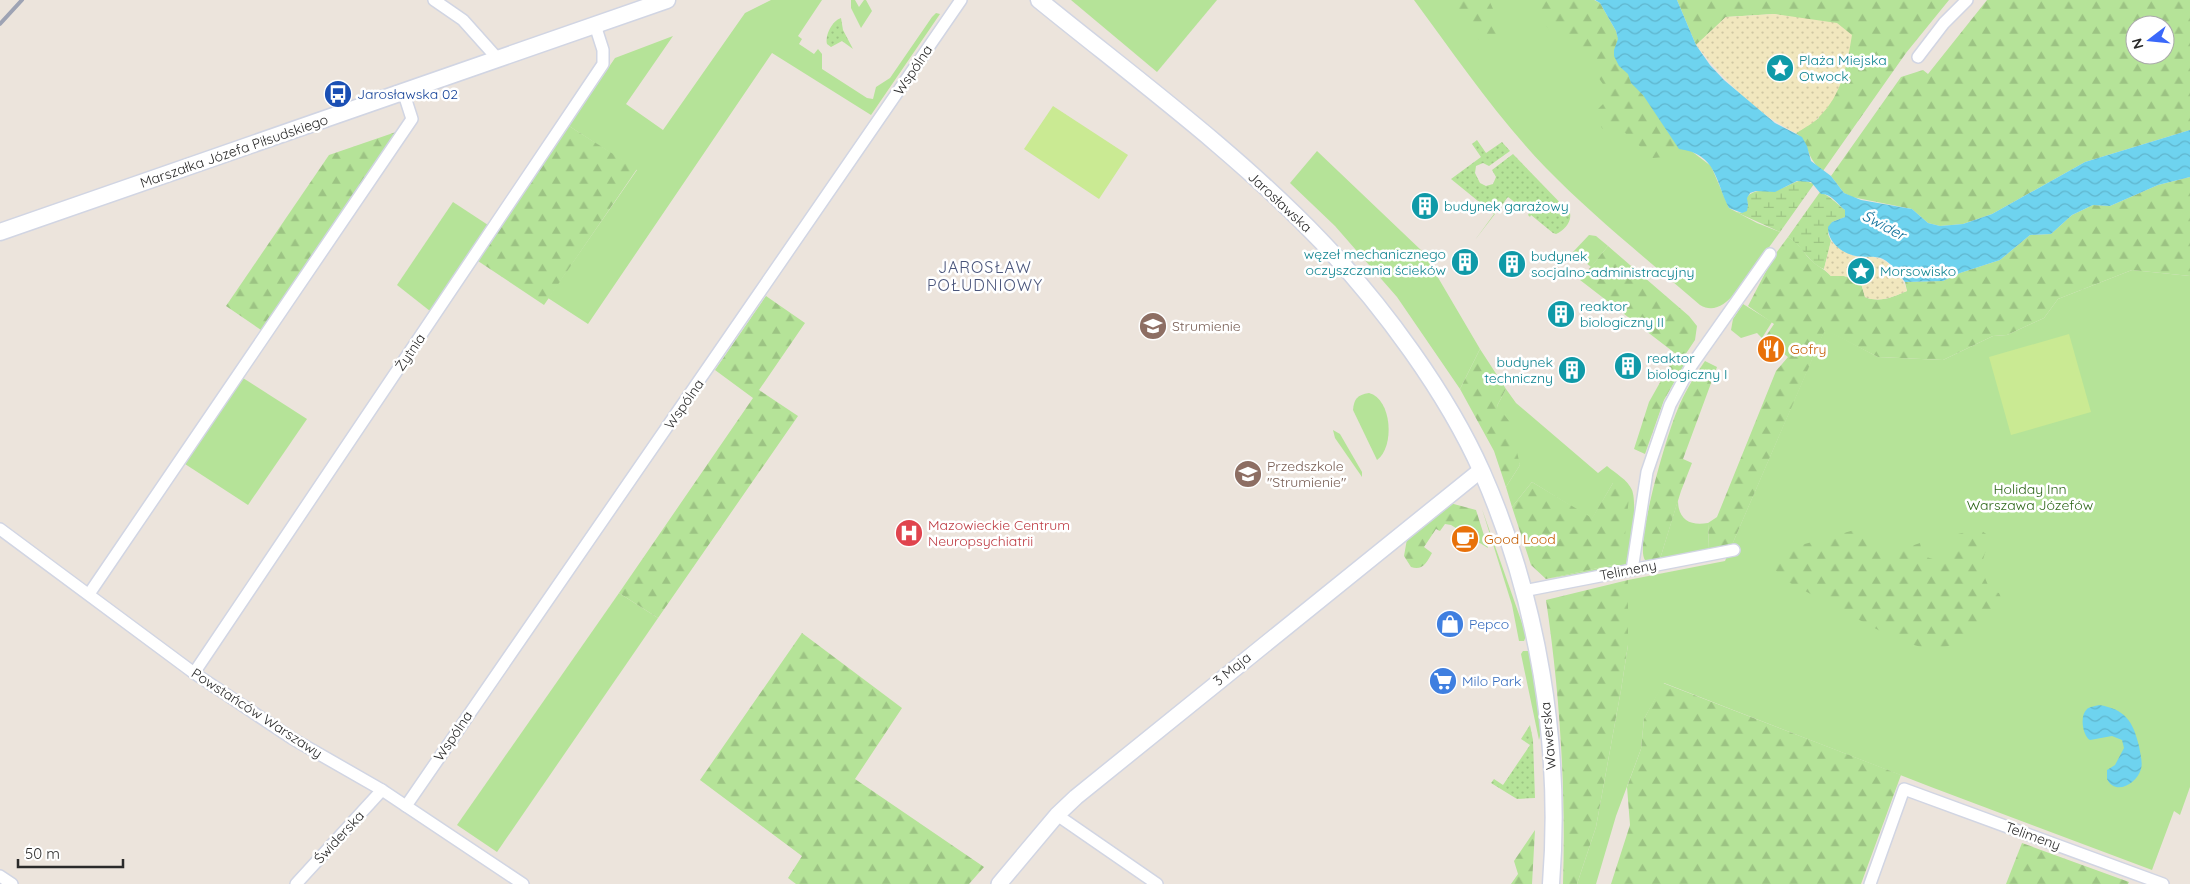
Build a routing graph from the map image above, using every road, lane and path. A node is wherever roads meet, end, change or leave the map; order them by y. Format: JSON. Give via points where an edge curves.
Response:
{"nodes":[{"id":1,"x":434,"y":0,"type":"edge"},
{"id":2,"x":667,"y":0,"type":"edge"},
{"id":3,"x":961,"y":0,"type":"edge"},
{"id":4,"x":1039,"y":0,"type":"edge"},
{"id":5,"x":1966,"y":0,"type":"edge"},
{"id":6,"x":596,"y":25,"type":"junction"},
{"id":7,"x":1918,"y":57,"type":"dead end"},
{"id":8,"x":497,"y":58,"type":"junction"},
{"id":9,"x":404,"y":91,"type":"junction"},
{"id":10,"x":0,"y":232,"type":"edge"},
{"id":11,"x":1770,"y":254,"type":"dead end"},
{"id":12,"x":1481,"y":470,"type":"junction"},
{"id":13,"x":0,"y":529,"type":"edge"},
{"id":14,"x":1734,"y":550,"type":"dead end"},
{"id":15,"x":1632,"y":570,"type":"junction"},
{"id":16,"x":1523,"y":591,"type":"junction"},
{"id":17,"x":89,"y":594,"type":"junction"},
{"id":18,"x":194,"y":673,"type":"junction"},
{"id":19,"x":382,"y":790,"type":"junction"},
{"id":20,"x":406,"y":806,"type":"junction"},
{"id":21,"x":1057,"y":815,"type":"junction"},
{"id":22,"x":0,"y":876,"type":"edge"},
{"id":23,"x":12,"y":884,"type":"edge"},
{"id":24,"x":296,"y":884,"type":"edge"},
{"id":25,"x":523,"y":884,"type":"edge"},
{"id":26,"x":999,"y":884,"type":"edge"},
{"id":27,"x":1157,"y":884,"type":"edge"},
{"id":28,"x":1551,"y":884,"type":"edge"},
{"id":29,"x":1870,"y":884,"type":"edge"},
{"id":30,"x":2163,"y":884,"type":"edge"}],
"edges":[{"from":1,"to":8,"type":"street","via":[[463,20]]},
{"from":2,"to":6,"type":"main road","name":"Marszałka Józefa Piłsudskiego"},
{"from":3,"to":20,"type":"street","name":"Wspólna"},
{"from":4,"to":12,"type":"main road","name":"Jarosławska","via":[[1215,142],[1323,243],[1364,289],[1410,350],[1454,418]]},
{"from":5,"to":7,"type":"street"},
{"from":6,"to":8,"type":"main road","name":"Marszałka Józefa Piłsudskiego"},
{"from":6,"to":18,"type":"street","name":"Żytnia","via":[[603,64]]},
{"from":8,"to":9,"type":"main road","name":"Marszałka Józefa Piłsudskiego"},
{"from":9,"to":10,"type":"main road","name":"Marszałka Józefa Piłsudskiego"},
{"from":9,"to":17,"type":"street","via":[[412,119]]},
{"from":11,"to":15,"type":"street","via":[[1694,362],[1670,405],[1647,472]]},
{"from":12,"to":16,"type":"main road","name":"Jarosławska"},
{"from":12,"to":21,"type":"street","name":"3 Maja","via":[[1166,722]]},
{"from":13,"to":17,"type":"street","name":"Powstańców Warszawy"},
{"from":14,"to":15,"type":"street","name":"Telimeny"},
{"from":15,"to":16,"type":"street","name":"Telimeny"},
{"from":16,"to":28,"type":"main road","name":"Wawerska","via":[[1537,645],[1546,706],[1552,816]]},
{"from":17,"to":18,"type":"street","name":"Powstańców Warszawy"},
{"from":18,"to":19,"type":"street","name":"Powstańców Warszawy","via":[[293,739]]},
{"from":19,"to":20,"type":"street","name":"Powstańców Warszawy"},
{"from":19,"to":24,"type":"street","name":"Świderska"},
{"from":20,"to":25,"type":"street","name":"Powstańców Warszawy"},
{"from":21,"to":26,"type":"street","name":"3 Maja"},
{"from":21,"to":27,"type":"street"},
{"from":22,"to":23,"type":"street"},
{"from":29,"to":30,"type":"street","name":"Telimeny","via":[[1904,788]]}]}
